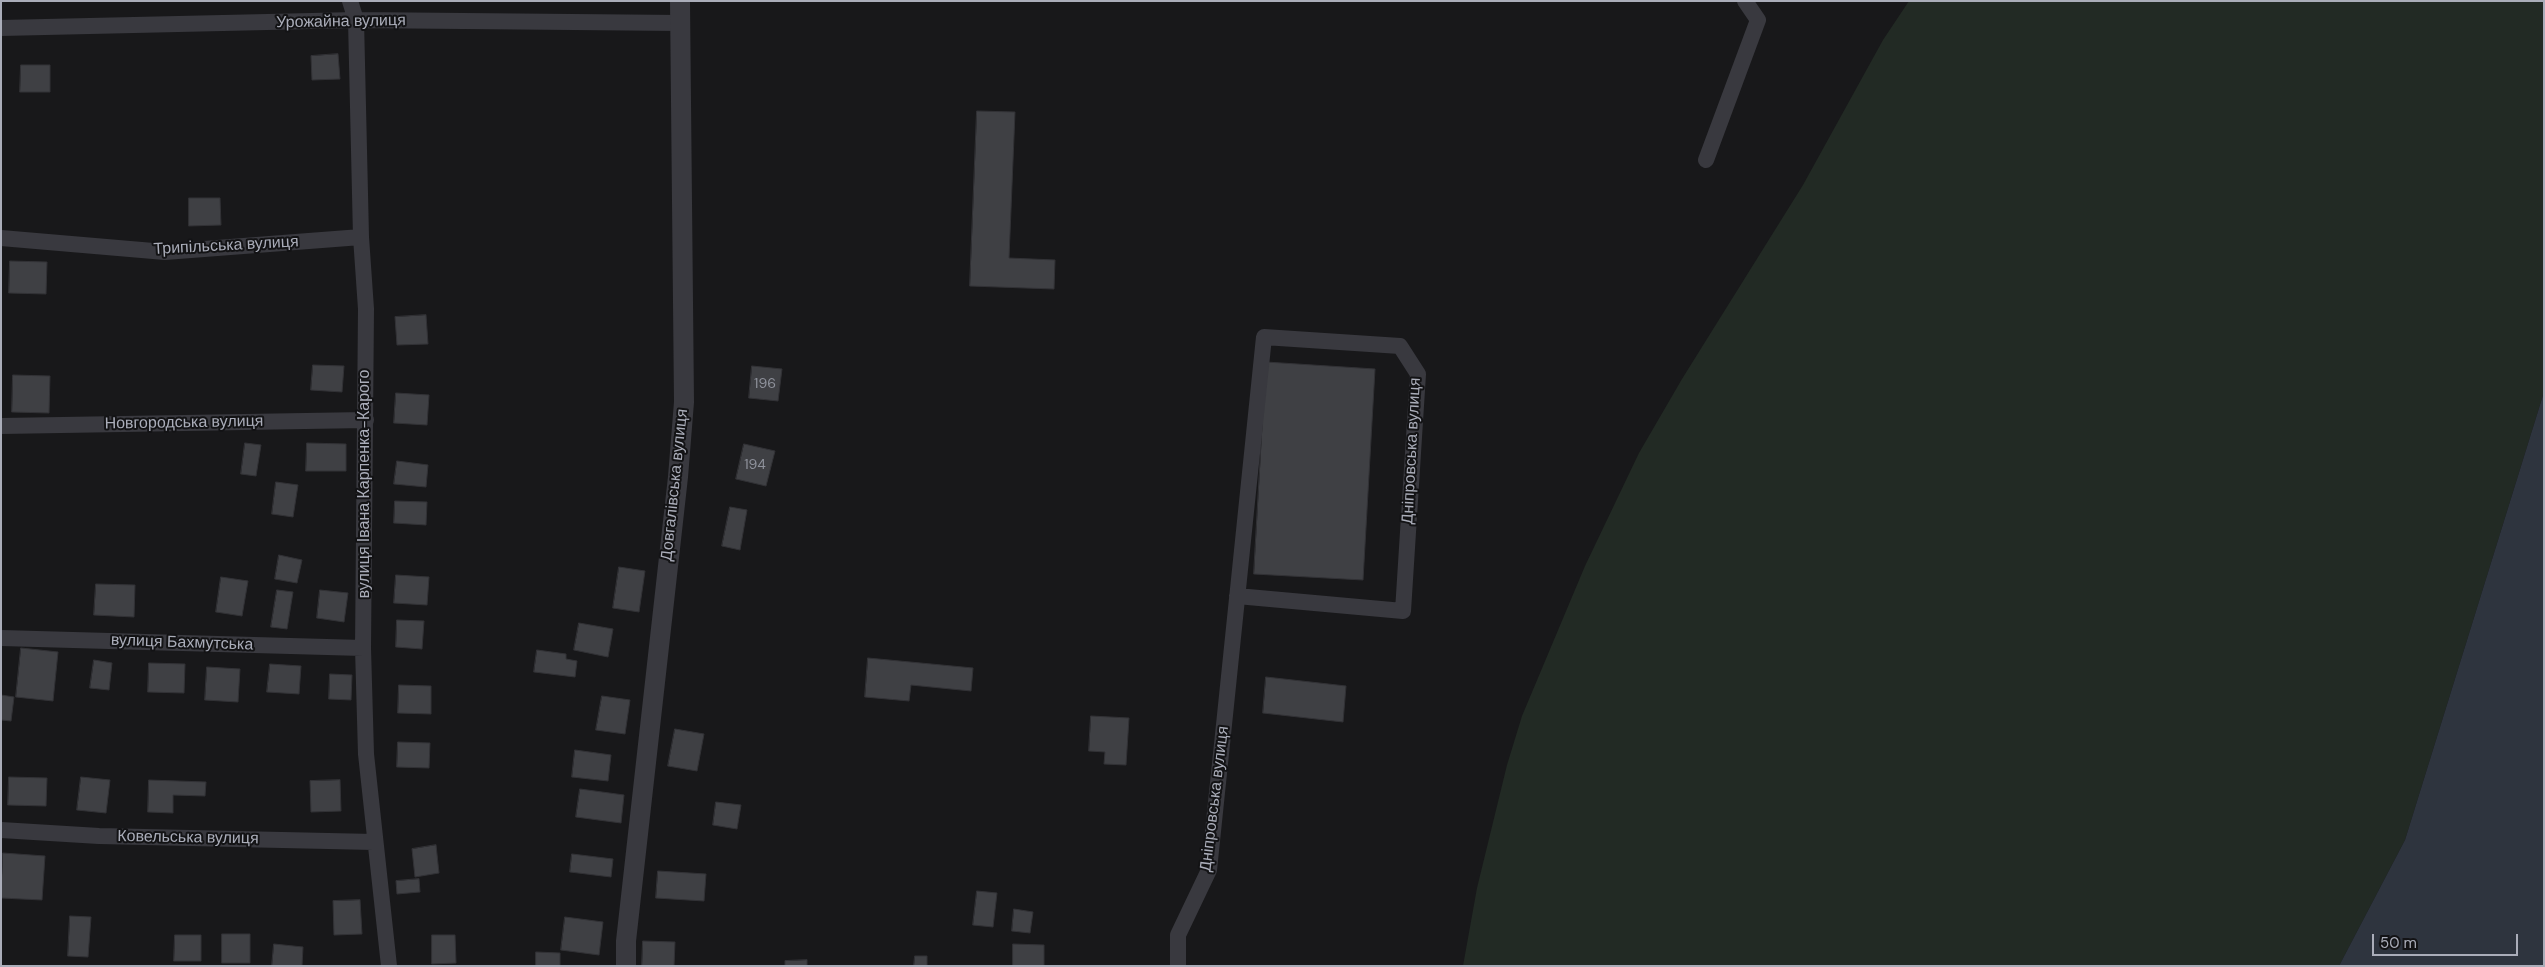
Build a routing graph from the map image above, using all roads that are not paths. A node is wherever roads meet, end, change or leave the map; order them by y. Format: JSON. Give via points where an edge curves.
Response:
{"nodes":[{"id":1,"x":350,"y":1,"type":"edge"},
{"id":2,"x":680,"y":1,"type":"edge"},
{"id":3,"x":1745,"y":1,"type":"edge"},
{"id":4,"x":356,"y":20,"type":"junction"},
{"id":5,"x":681,"y":23,"type":"junction"},
{"id":6,"x":1,"y":28,"type":"edge"},
{"id":7,"x":1706,"y":160,"type":"dead end"},
{"id":8,"x":362,"y":237,"type":"junction"},
{"id":9,"x":1,"y":238,"type":"edge"},
{"id":10,"x":366,"y":420,"type":"junction"},
{"id":11,"x":1,"y":426,"type":"edge"},
{"id":12,"x":1237,"y":596,"type":"junction"},
{"id":13,"x":1,"y":638,"type":"edge"},
{"id":14,"x":363,"y":648,"type":"junction"},
{"id":15,"x":1,"y":830,"type":"edge"},
{"id":16,"x":374,"y":842,"type":"junction"},
{"id":17,"x":389,"y":966,"type":"edge"},
{"id":18,"x":626,"y":966,"type":"edge"},
{"id":19,"x":1178,"y":966,"type":"edge"}],
"edges":[{"from":1,"to":4,"type":"street","name":"вулиця Івана Карпенка-Карого"},
{"from":2,"to":5,"type":"street","name":"Довгалівська вулиця"},
{"from":3,"to":7,"type":"street","via":[[1758,20]]},
{"from":4,"to":5,"type":"street","name":"Урожайна вулиця"},
{"from":4,"to":6,"type":"street","name":"Урожайна вулиця"},
{"from":4,"to":8,"type":"street","name":"вулиця Івана Карпенка-Карого"},
{"from":5,"to":18,"type":"street","name":"Довгалівська вулиця","via":[[684,402]]},
{"from":8,"to":9,"type":"street","name":"Трипільська вулиця","via":[[165,252]]},
{"from":8,"to":10,"type":"street","name":"вулиця Івана Карпенка-Карого"},
{"from":10,"to":11,"type":"street","name":"Новгородська вулиця"},
{"from":10,"to":14,"type":"street","name":"вулиця Івана Карпенка-Карого"},
{"from":12,"to":12,"type":"street","name":"Дніпровська вулиця","via":[[1264,337],[1400,346],[1418,374],[1403,611]]},
{"from":12,"to":19,"type":"street","name":"Дніпровська вулиця","via":[[1209,870],[1178,936]]},
{"from":13,"to":14,"type":"street","name":"вулиця Бахмутська"},
{"from":14,"to":16,"type":"street","name":"вулиця Івана Карпенка-Карого","via":[[366,754]]},
{"from":15,"to":16,"type":"street","name":"Ковельська вулиця","via":[[99,836]]},
{"from":16,"to":17,"type":"street","name":"вулиця Івана Карпенка-Карого"}]}
